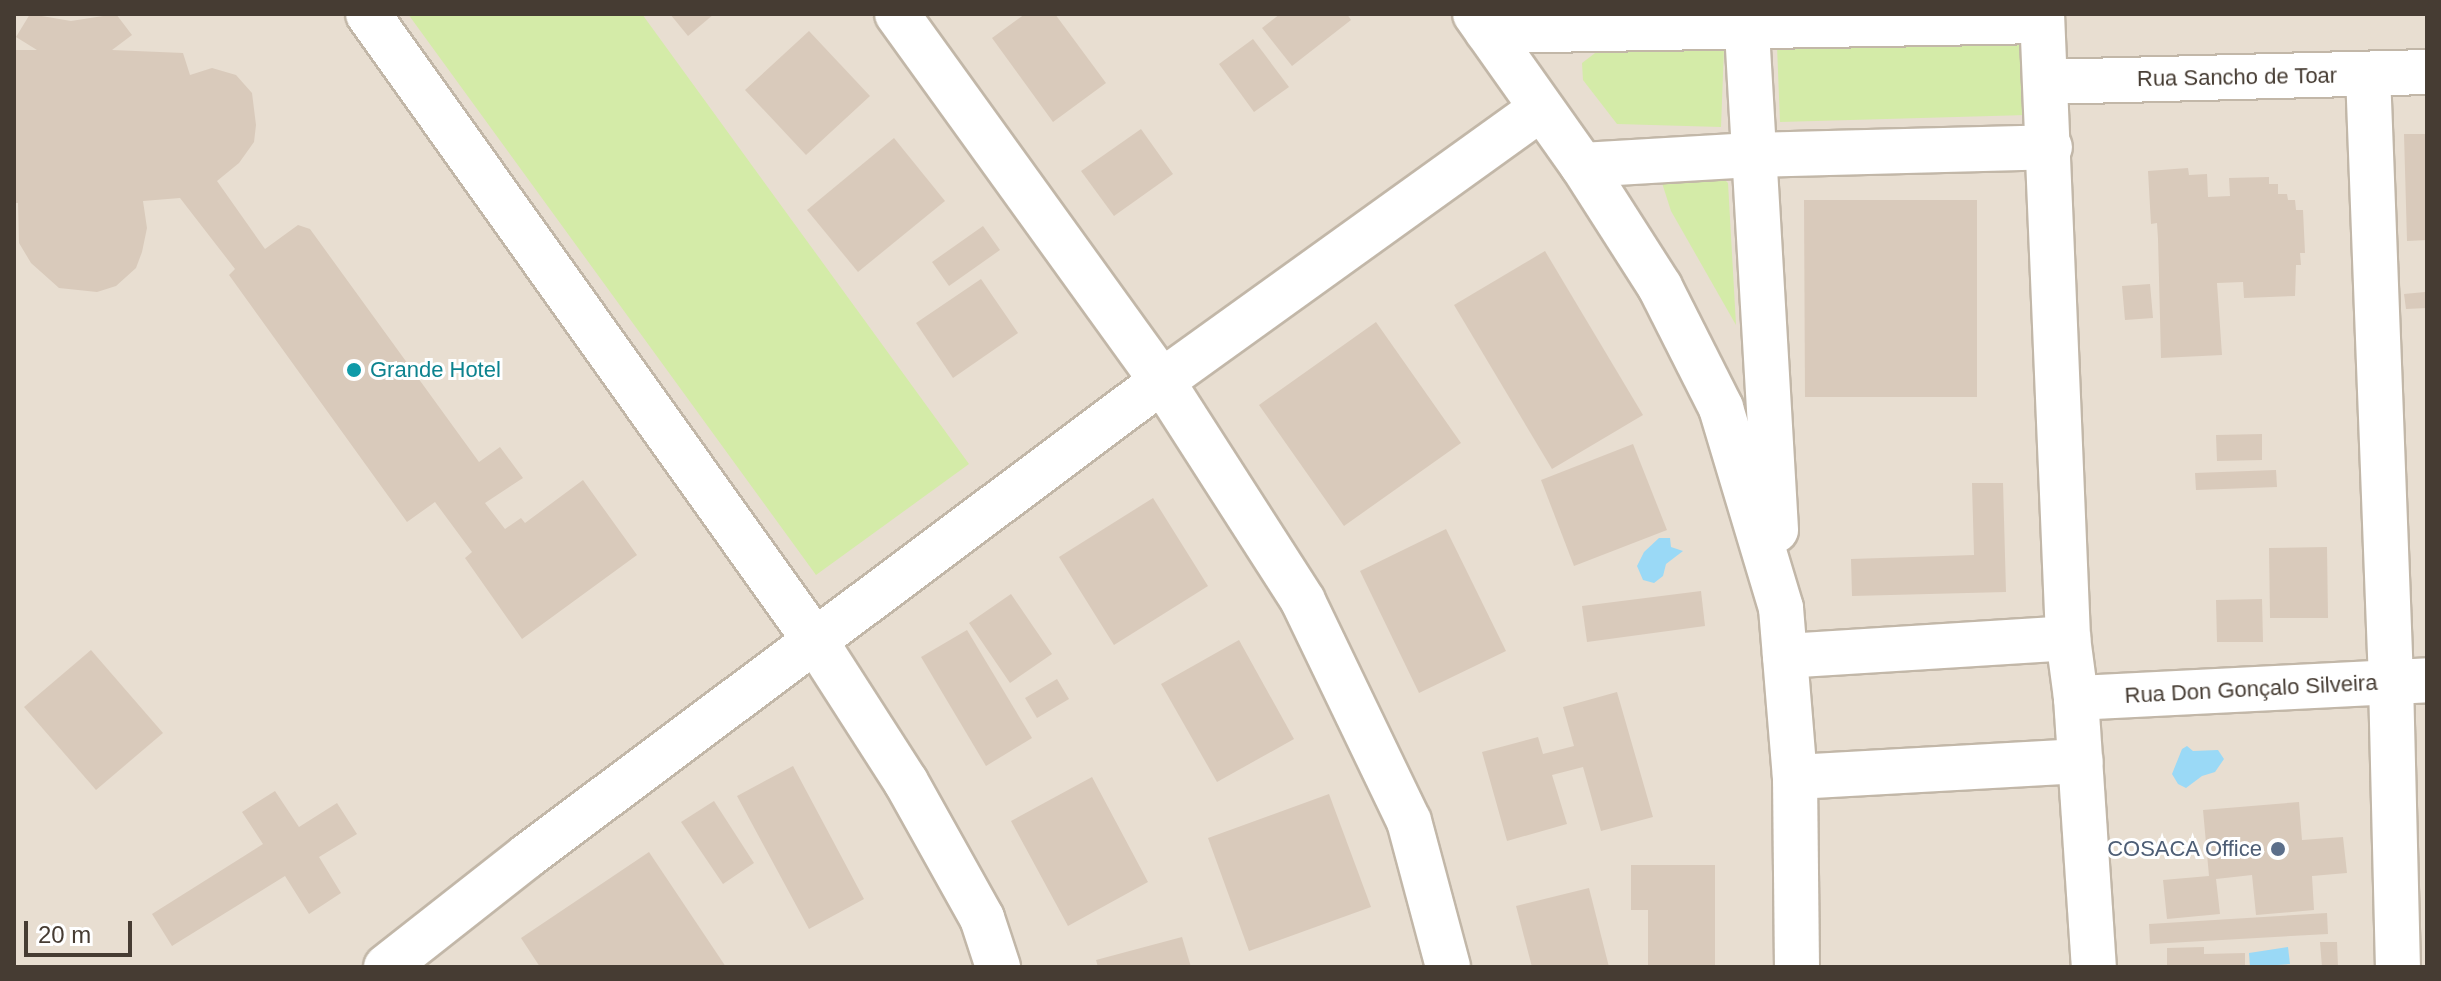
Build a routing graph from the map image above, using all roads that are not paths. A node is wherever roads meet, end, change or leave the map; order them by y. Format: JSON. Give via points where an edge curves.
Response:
{"nodes":[{"id":1,"x":368,"y":14,"type":"edge"},
{"id":2,"x":897,"y":14,"type":"edge"},
{"id":3,"x":2042,"y":18,"type":"edge"},
{"id":4,"x":1747,"y":22,"type":"edge"},
{"id":5,"x":1481,"y":23,"type":"edge"},
{"id":6,"x":2427,"y":72,"type":"edge"},
{"id":7,"x":2368,"y":74,"type":"junction"},
{"id":8,"x":2046,"y":82,"type":"junction"},
{"id":9,"x":1540,"y":109,"type":"junction"},
{"id":10,"x":2050,"y":147,"type":"junction"},
{"id":11,"x":1752,"y":155,"type":"junction"},
{"id":12,"x":1582,"y":165,"type":"junction"},
{"id":13,"x":1162,"y":381,"type":"junction"},
{"id":14,"x":1781,"y":608,"type":"junction"},
{"id":15,"x":2068,"y":638,"type":"junction"},
{"id":16,"x":816,"y":642,"type":"junction"},
{"id":17,"x":1785,"y":656,"type":"junction"},
{"id":18,"x":2409,"y":681,"type":"edge"},
{"id":19,"x":2076,"y":698,"type":"junction"},
{"id":20,"x":2081,"y":761,"type":"junction"},
{"id":21,"x":1795,"y":777,"type":"junction"},
{"id":22,"x":386,"y":967,"type":"edge"},
{"id":23,"x":998,"y":967,"type":"edge"},
{"id":24,"x":1448,"y":967,"type":"edge"},
{"id":25,"x":1797,"y":967,"type":"edge"},
{"id":26,"x":2094,"y":967,"type":"edge"},
{"id":27,"x":2398,"y":967,"type":"edge"}],
"edges":[{"from":1,"to":16,"type":"street"},
{"from":2,"to":13,"type":"street"},
{"from":3,"to":4,"type":"street"},
{"from":3,"to":8,"type":"street"},
{"from":4,"to":5,"type":"street"},
{"from":4,"to":11,"type":"street"},
{"from":5,"to":9,"type":"street"},
{"from":6,"to":7,"type":"street","name":"Rua Sancho de Toar"},
{"from":7,"to":8,"type":"street","name":"Rua Sancho de Toar"},
{"from":7,"to":18,"type":"street"},
{"from":8,"to":10,"type":"street"},
{"from":9,"to":12,"type":"street"},
{"from":9,"to":13,"type":"street"},
{"from":10,"to":11,"type":"street"},
{"from":10,"to":15,"type":"street"},
{"from":11,"to":12,"type":"street"},
{"from":11,"to":14,"type":"street"},
{"from":12,"to":14,"type":"street","via":[[1660,287],[1721,408]]},
{"from":13,"to":16,"type":"street"},
{"from":13,"to":24,"type":"street","via":[[1303,601],[1409,821]]},
{"from":14,"to":17,"type":"street"},
{"from":15,"to":17,"type":"street"},
{"from":15,"to":19,"type":"street"},
{"from":16,"to":22,"type":"street"},
{"from":16,"to":23,"type":"street","via":[[906,782],[982,918]]},
{"from":17,"to":21,"type":"street"},
{"from":18,"to":19,"type":"street","name":"Rua Don Gonçalo Silveira"},
{"from":18,"to":27,"type":"street"},
{"from":19,"to":20,"type":"street"},
{"from":20,"to":21,"type":"street"},
{"from":20,"to":26,"type":"street"},
{"from":21,"to":25,"type":"street"}]}
